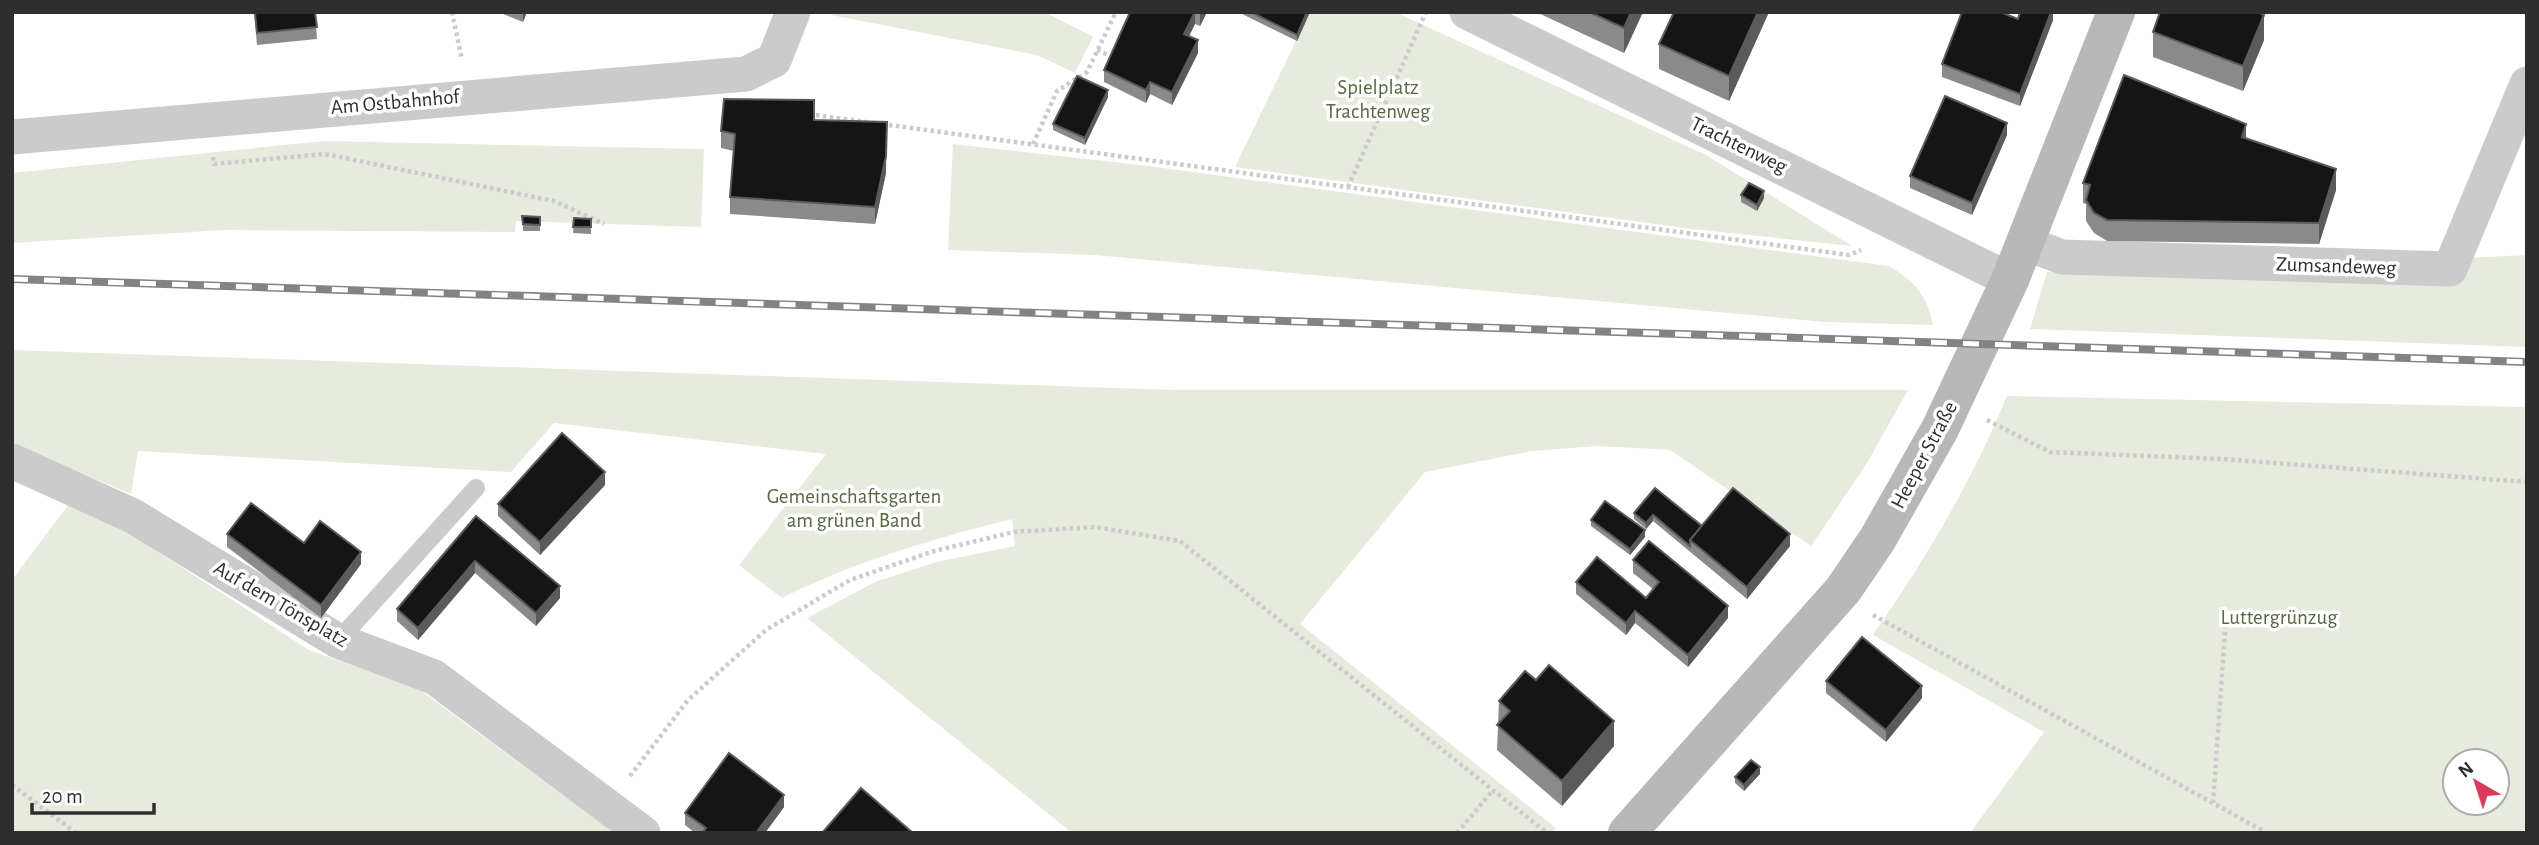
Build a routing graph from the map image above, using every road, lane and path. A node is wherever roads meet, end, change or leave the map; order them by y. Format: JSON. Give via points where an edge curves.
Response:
{"nodes":[{"id":1,"x":453,"y":12,"type":"edge"},
{"id":2,"x":793,"y":12,"type":"edge"},
{"id":3,"x":1116,"y":12,"type":"edge"},
{"id":4,"x":1426,"y":12,"type":"edge"},
{"id":5,"x":1467,"y":12,"type":"edge"},
{"id":6,"x":2116,"y":12,"type":"edge"},
{"id":7,"x":1097,"y":50,"type":"junction"},
{"id":8,"x":1114,"y":57,"type":"edge"},
{"id":9,"x":774,"y":60,"type":"junction"},
{"id":10,"x":2527,"y":84,"type":"edge"},
{"id":11,"x":468,"y":96,"type":"junction"},
{"id":12,"x":209,"y":118,"type":"junction"},
{"id":13,"x":12,"y":137,"type":"edge"},
{"id":14,"x":1033,"y":144,"type":"junction"},
{"id":15,"x":1348,"y":187,"type":"junction"},
{"id":16,"x":604,"y":224,"type":"dead end"},
{"id":17,"x":1909,"y":228,"type":"junction"},
{"id":18,"x":2025,"y":243,"type":"junction"},
{"id":19,"x":2010,"y":280,"type":"junction"},
{"id":20,"x":1952,"y":403,"type":"junction"},
{"id":21,"x":12,"y":461,"type":"edge"},
{"id":22,"x":2527,"y":482,"type":"edge"},
{"id":23,"x":476,"y":488,"type":"dead end"},
{"id":24,"x":1843,"y":590,"type":"junction"},
{"id":25,"x":2226,"y":618,"type":"dead end"},
{"id":26,"x":338,"y":641,"type":"junction"},
{"id":27,"x":12,"y":785,"type":"edge"},
{"id":28,"x":1493,"y":790,"type":"junction"},
{"id":29,"x":2213,"y":803,"type":"junction"},
{"id":30,"x":607,"y":806,"type":"junction"},
{"id":31,"x":76,"y":833,"type":"edge"},
{"id":32,"x":643,"y":833,"type":"edge"},
{"id":33,"x":1457,"y":833,"type":"edge"},
{"id":34,"x":1547,"y":833,"type":"edge"},
{"id":35,"x":1627,"y":833,"type":"edge"},
{"id":36,"x":2267,"y":833,"type":"edge"}],
"edges":[{"from":1,"to":11,"type":"path"},
{"from":2,"to":9,"type":"street"},
{"from":3,"to":7,"type":"path"},
{"from":4,"to":15,"type":"path"},
{"from":5,"to":17,"type":"street","name":"Trachtenweg"},
{"from":6,"to":18,"type":"main road","name":"Heeper Straße"},
{"from":7,"to":8,"type":"path"},
{"from":7,"to":14,"type":"path","via":[[1087,72],[1057,91]]},
{"from":9,"to":11,"type":"street","name":"Am Ostbahnhof","via":[[757,71],[731,76]]},
{"from":9,"to":14,"type":"path","via":[[788,105],[796,112]]},
{"from":10,"to":18,"type":"street","name":"Zumsandeweg","via":[[2450,269],[2062,257]]},
{"from":11,"to":12,"type":"street","name":"Am Ostbahnhof"},
{"from":12,"to":13,"type":"street","name":"Am Ostbahnhof"},
{"from":12,"to":16,"type":"path","via":[[214,164],[325,154],[554,201]]},
{"from":14,"to":15,"type":"path"},
{"from":15,"to":17,"type":"path","via":[[1849,255]]},
{"from":17,"to":19,"type":"street","name":"Trachtenweg"},
{"from":18,"to":19,"type":"main road","name":"Heeper Straße"},
{"from":19,"to":20,"type":"main road","name":"Heeper Straße"},
{"from":20,"to":22,"type":"path","via":[[2049,452],[2222,458]]},
{"from":20,"to":24,"type":"main road","name":"Heeper Straße","via":[[1877,540]]},
{"from":21,"to":26,"type":"street","name":"Auf dem Tönsplatz","via":[[133,516]]},
{"from":23,"to":26,"type":"lane"},
{"from":24,"to":29,"type":"path","via":[[1882,622]]},
{"from":24,"to":35,"type":"main road","name":"Heeper Straße"},
{"from":25,"to":29,"type":"path"},
{"from":26,"to":30,"type":"street","name":"Auf dem Tönsplatz","via":[[434,677]]},
{"from":27,"to":31,"type":"path"},
{"from":28,"to":30,"type":"path","via":[[1180,541],[1095,527],[1014,531],[934,551],[850,580],[766,630],[688,700]]},
{"from":28,"to":33,"type":"path"},
{"from":28,"to":34,"type":"path"},
{"from":29,"to":36,"type":"path"},
{"from":30,"to":32,"type":"street","name":"Auf dem Tönsplatz"}]}
